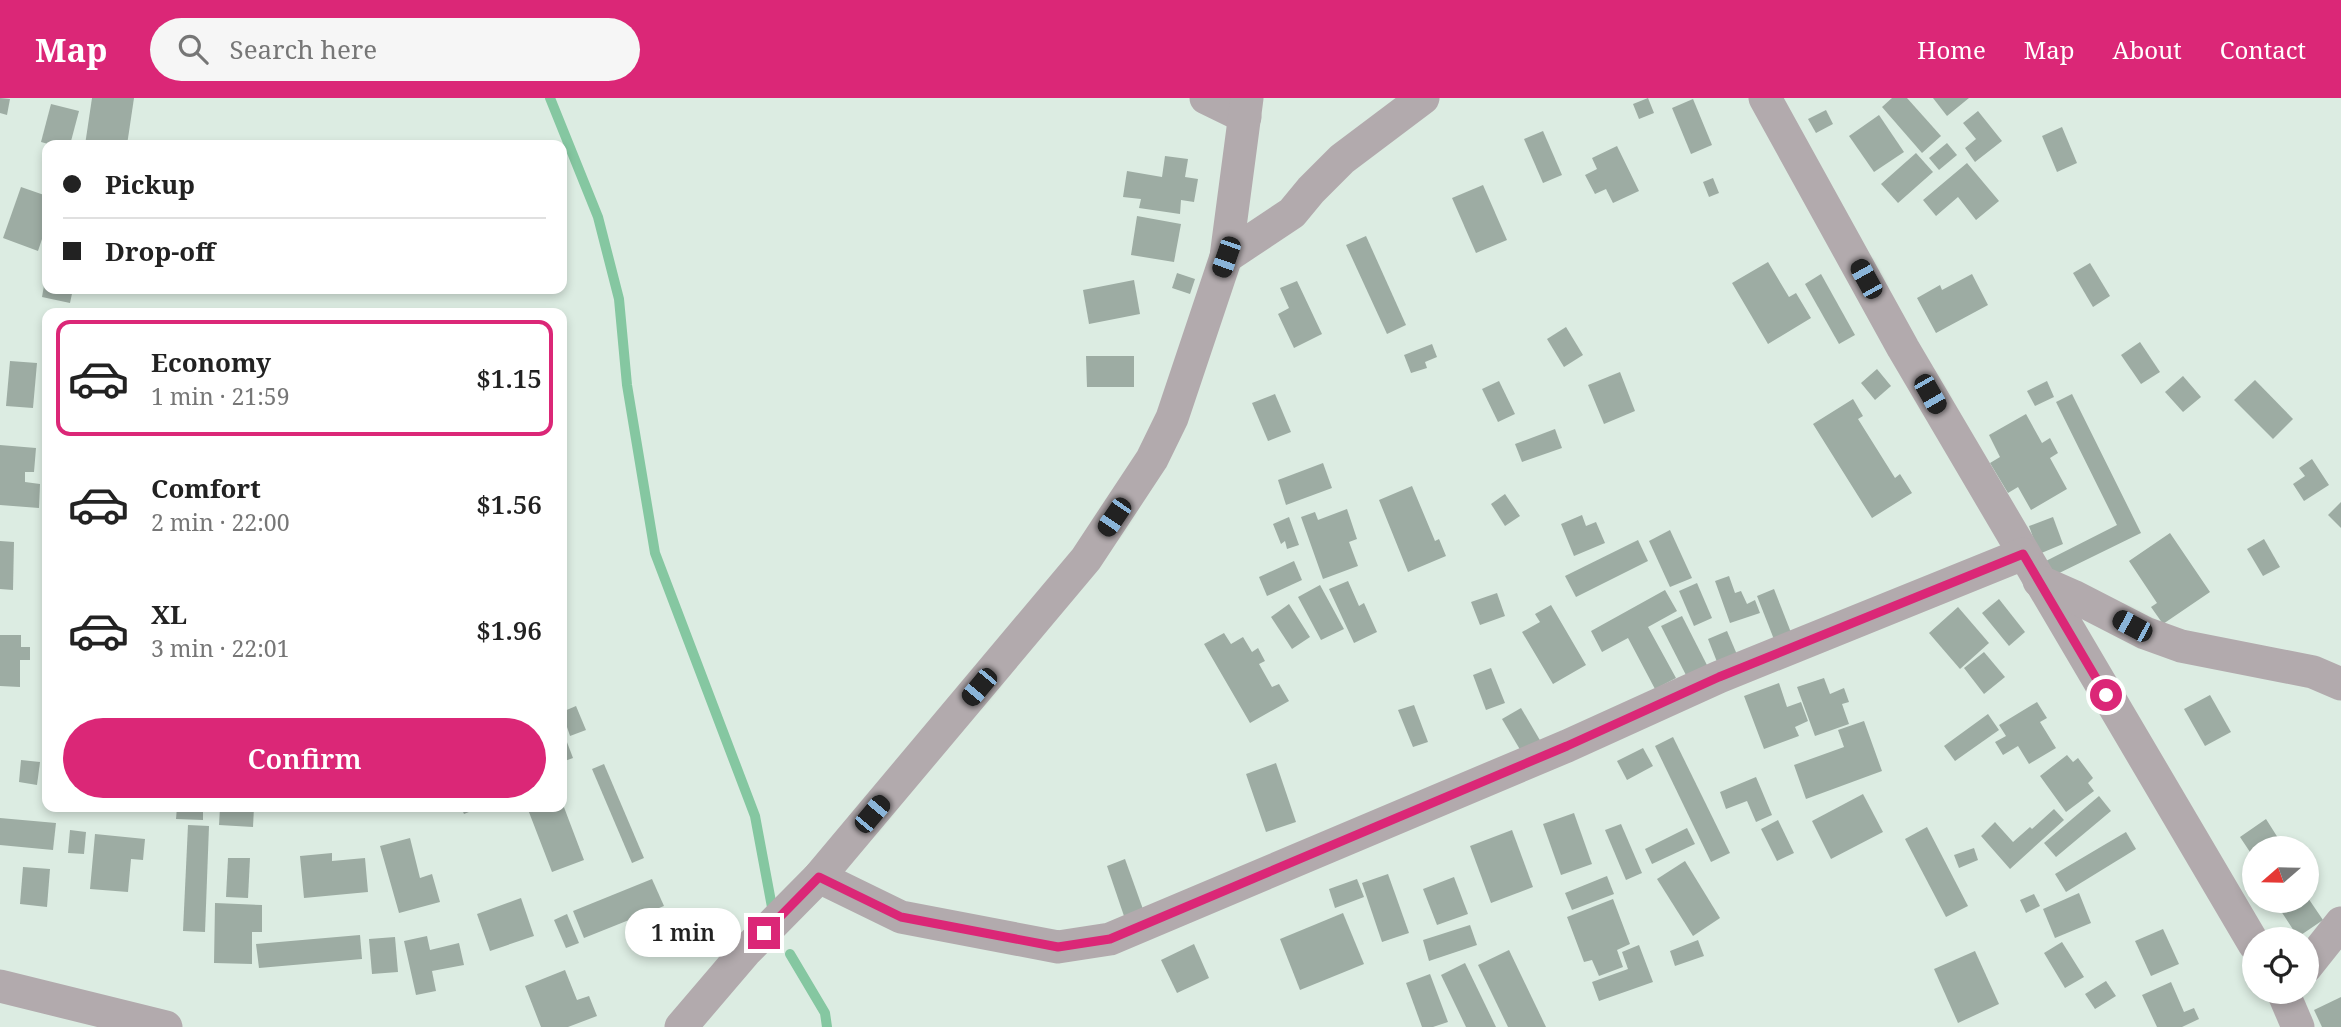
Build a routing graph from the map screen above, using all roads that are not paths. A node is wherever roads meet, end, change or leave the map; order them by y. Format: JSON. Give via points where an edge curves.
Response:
{"nodes":[{"id":1,"x":1206,"y":98,"type":"edge"},
{"id":2,"x":1423,"y":98,"type":"edge"},
{"id":3,"x":1765,"y":98,"type":"edge"},
{"id":4,"x":1246,"y":107,"type":"edge"},
{"id":5,"x":1226,"y":257,"type":"junction"},
{"id":6,"x":2031,"y":568,"type":"junction"},
{"id":7,"x":2341,"y":684,"type":"edge"},
{"id":8,"x":819,"y":877,"type":"junction"},
{"id":9,"x":2341,"y":922,"type":"edge"},
{"id":10,"x":2244,"y":927,"type":"edge"},
{"id":11,"x":2319,"y":950,"type":"edge"},
{"id":12,"x":0,"y":986,"type":"edge"},
{"id":13,"x":2289,"y":1004,"type":"edge"},
{"id":14,"x":166,"y":1027,"type":"edge"},
{"id":15,"x":681,"y":1027,"type":"edge"},
{"id":16,"x":2298,"y":1027,"type":"edge"}],
"edges":[{"from":1,"to":4,"type":"street"},
{"from":2,"to":5,"type":"street","via":[[1342,159],[1292,213]]},
{"from":3,"to":6,"type":"street"},
{"from":4,"to":5,"type":"street"},
{"from":5,"to":8,"type":"street","via":[[1172,418],[1128,496],[1086,559]]},
{"from":6,"to":7,"type":"street","via":[[2073,596],[2181,646],[2313,672]]},
{"from":6,"to":8,"type":"street","via":[[1719,677],[1110,939],[1049,946],[901,917]]},
{"from":6,"to":10,"type":"street"},
{"from":8,"to":15,"type":"street","via":[[745,952]]},
{"from":9,"to":11,"type":"street"},
{"from":12,"to":14,"type":"street"},
{"from":13,"to":16,"type":"street"}]}
